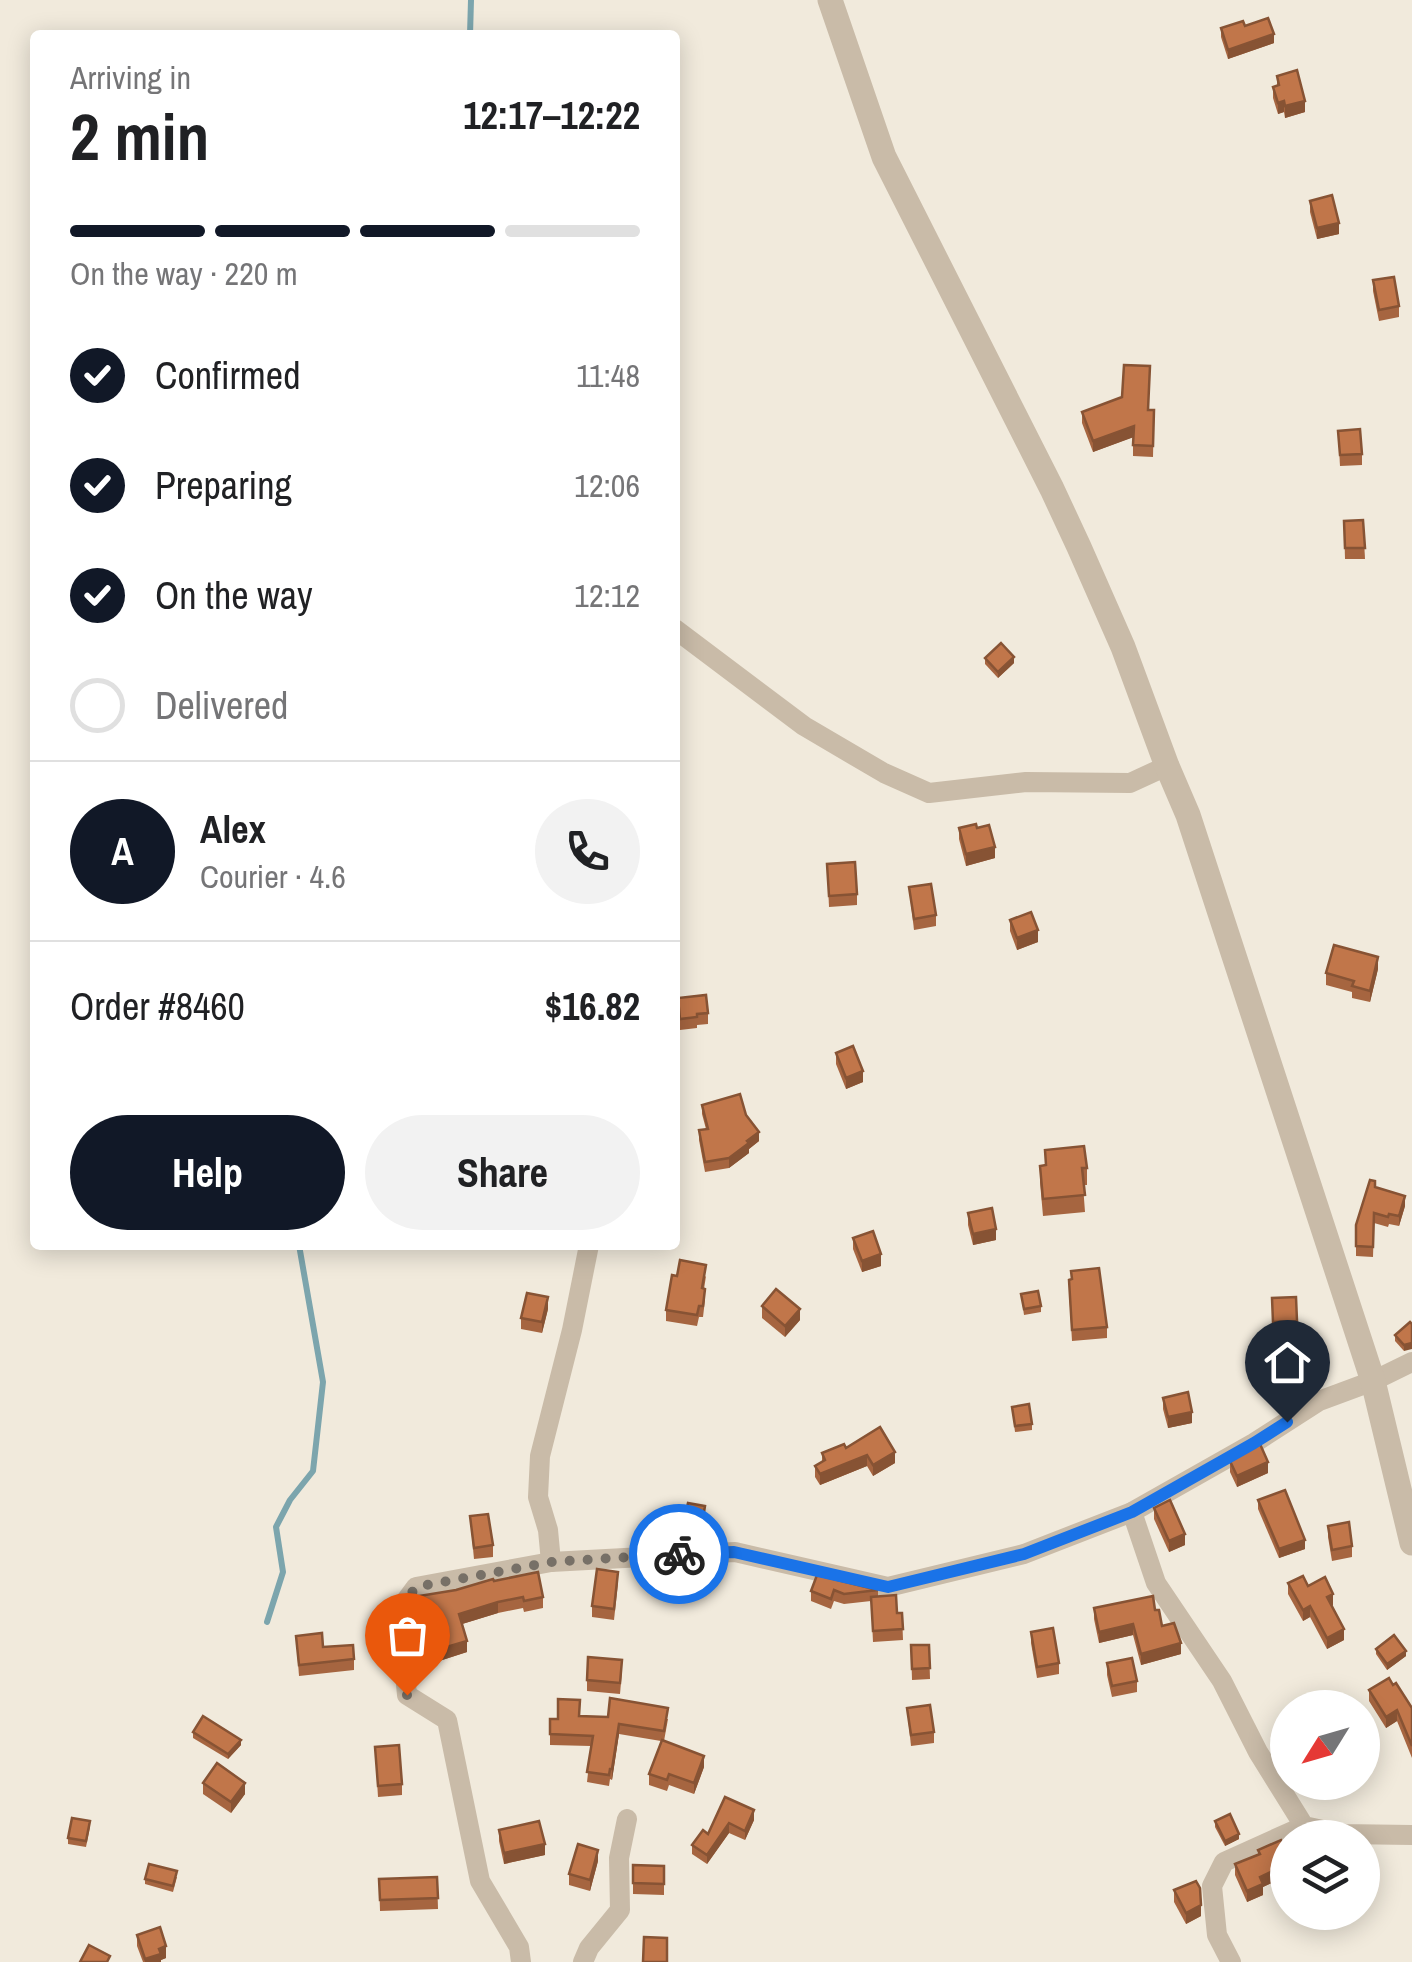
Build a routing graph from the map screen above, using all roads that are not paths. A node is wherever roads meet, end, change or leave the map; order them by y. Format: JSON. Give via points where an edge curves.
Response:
{"nodes":[{"id":1,"x":830,"y":0,"type":"edge"},
{"id":2,"x":680,"y":633,"type":"edge"},
{"id":3,"x":1167,"y":766,"type":"junction"},
{"id":4,"x":588,"y":1250,"type":"edge"},
{"id":5,"x":1412,"y":1362,"type":"edge"},
{"id":6,"x":1373,"y":1381,"type":"junction"},
{"id":7,"x":1132,"y":1512,"type":"junction"},
{"id":8,"x":1412,"y":1544,"type":"edge"},
{"id":9,"x":551,"y":1562,"type":"junction"},
{"id":10,"x":627,"y":1818,"type":"dead end"},
{"id":11,"x":1300,"y":1820,"type":"edge"},
{"id":12,"x":1380,"y":1835,"type":"edge"},
{"id":13,"x":1412,"y":1835,"type":"edge"},
{"id":14,"x":1270,"y":1841,"type":"edge"},
{"id":15,"x":521,"y":1962,"type":"edge"},
{"id":16,"x":583,"y":1962,"type":"edge"},
{"id":17,"x":1231,"y":1962,"type":"edge"}],
"edges":[{"from":1,"to":3,"type":"street","via":[[884,157],[1052,488]]},
{"from":2,"to":3,"type":"street","via":[[804,726],[929,793],[1026,782],[1130,783]]},
{"from":3,"to":6,"type":"street"},
{"from":4,"to":9,"type":"street","via":[[540,1456],[538,1497]]},
{"from":5,"to":6,"type":"street"},
{"from":6,"to":7,"type":"street","via":[[1319,1401]]},
{"from":6,"to":8,"type":"street"},
{"from":7,"to":9,"type":"street","via":[[1024,1554],[888,1587],[734,1552]]},
{"from":7,"to":11,"type":"street","via":[[1156,1583],[1222,1681]]},
{"from":9,"to":15,"type":"street","via":[[416,1587],[399,1610],[407,1695],[446,1720],[480,1881]]},
{"from":10,"to":16,"type":"street","via":[[620,1910]]},
{"from":12,"to":13,"type":"street"},
{"from":14,"to":17,"type":"street","via":[[1224,1862],[1212,1886],[1216,1936]]}]}
